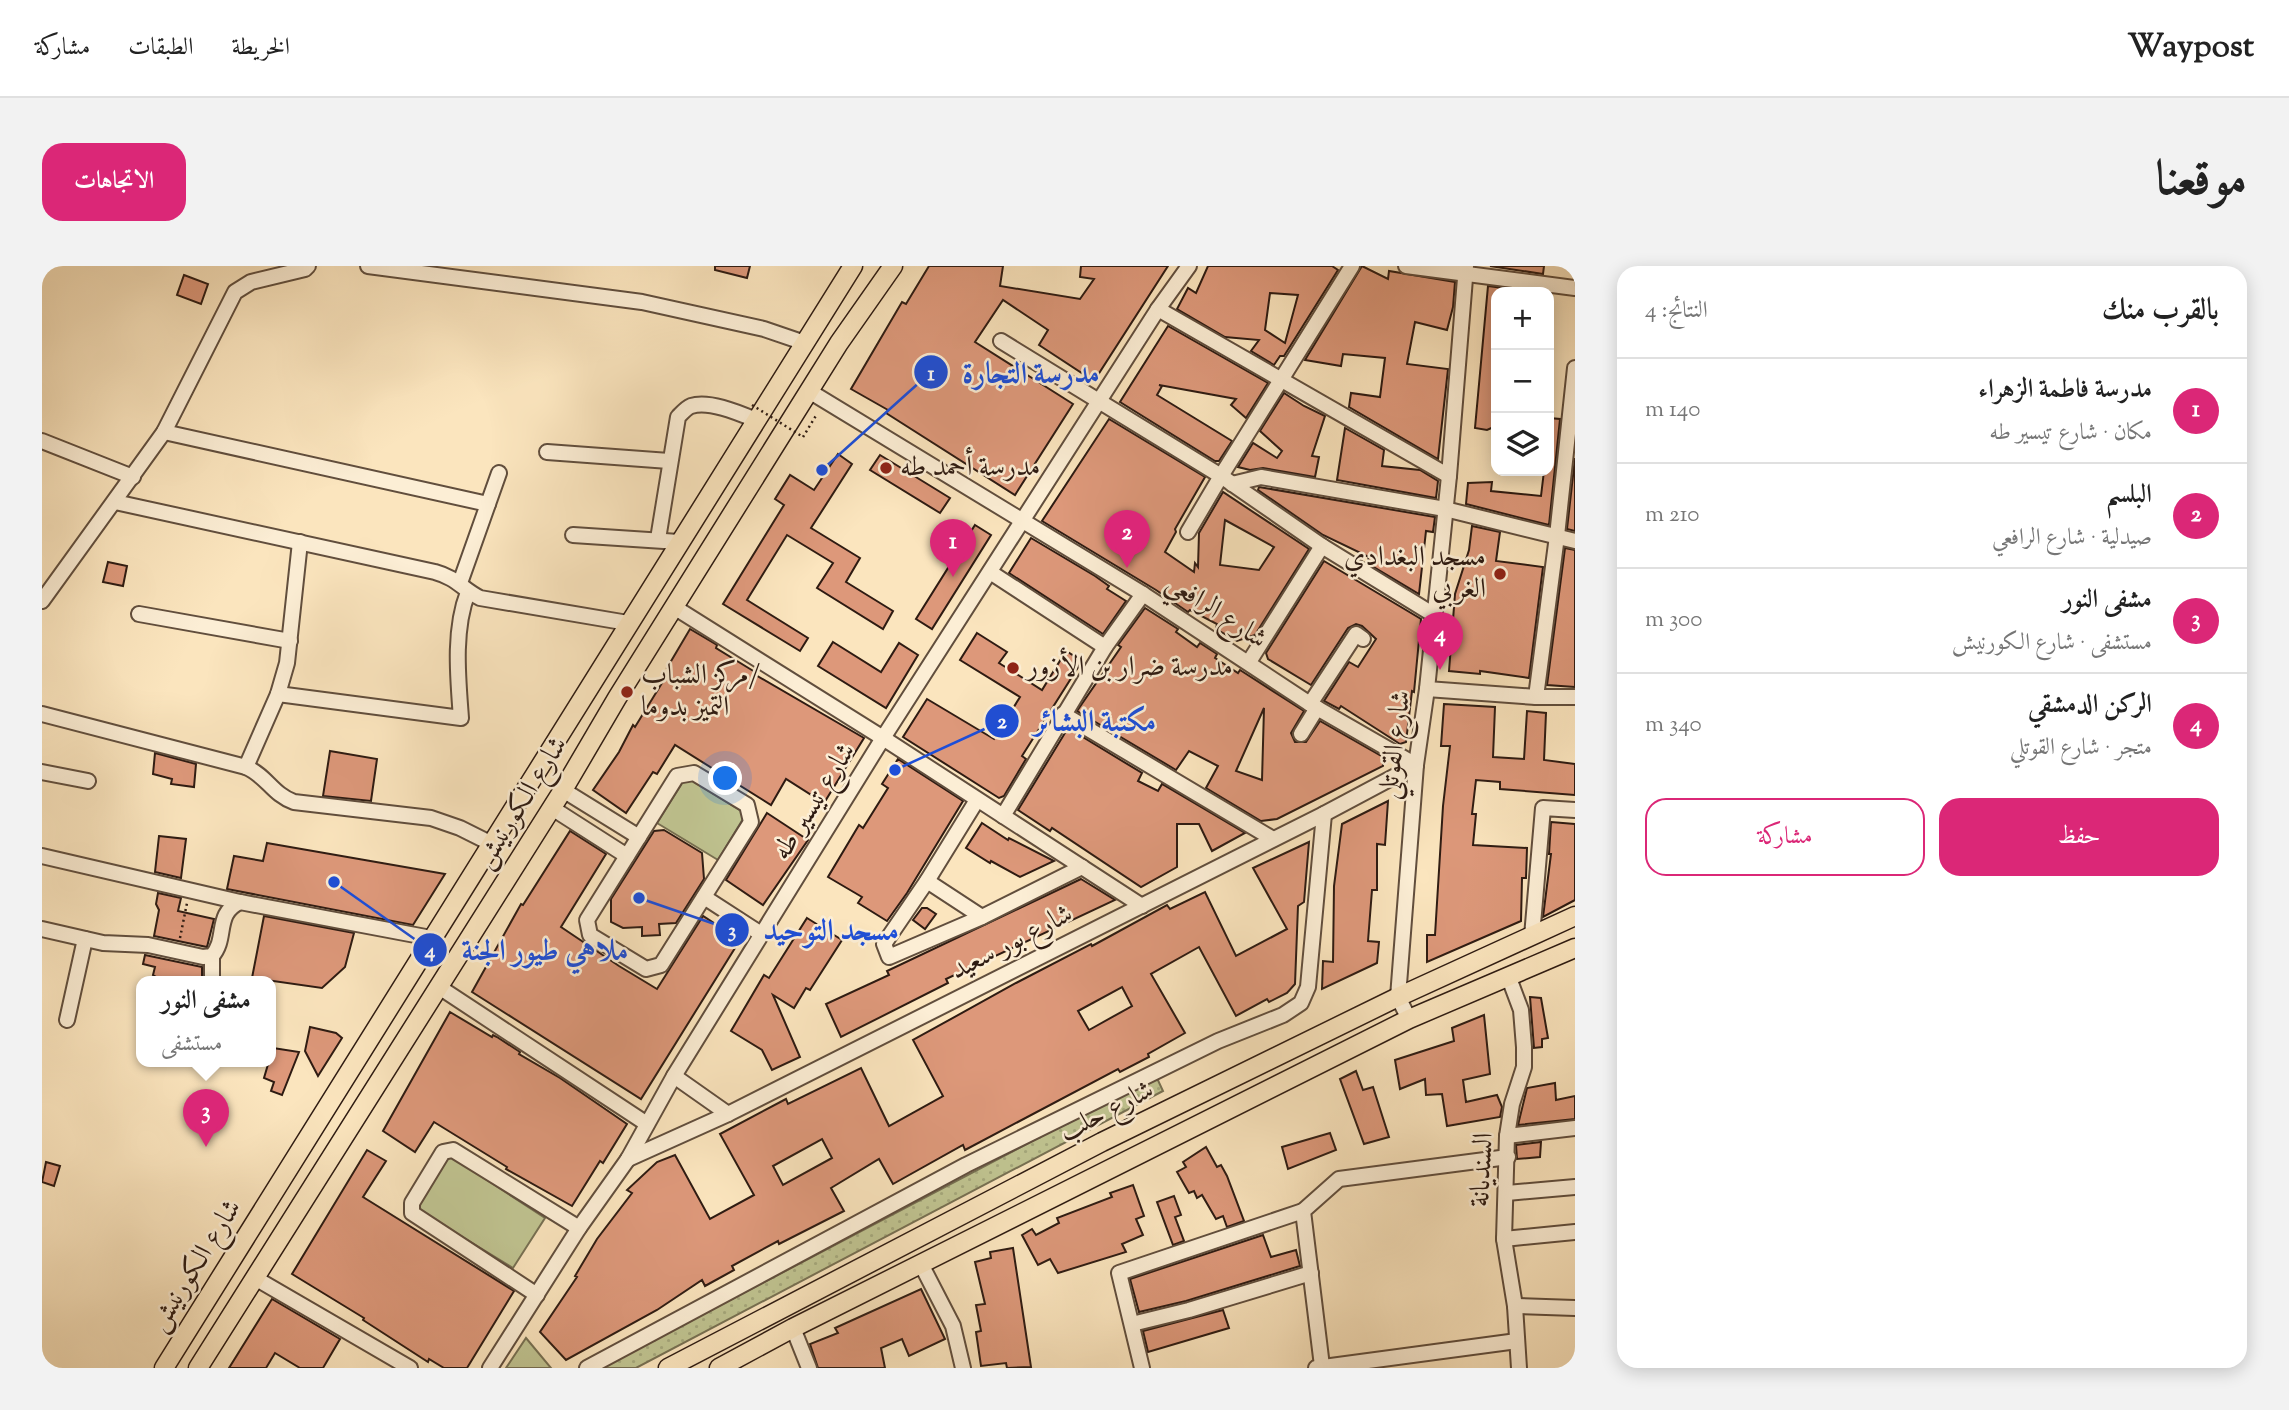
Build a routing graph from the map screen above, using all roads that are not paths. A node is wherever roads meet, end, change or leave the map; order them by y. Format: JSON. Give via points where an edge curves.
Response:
{"nodes":[{"id":1,"x":308,"y":266,"type":"edge"},
{"id":2,"x":368,"y":266,"type":"edge"},
{"id":3,"x":490,"y":266,"type":"edge"},
{"id":4,"x":853,"y":266,"type":"edge"},
{"id":5,"x":893,"y":266,"type":"edge"},
{"id":6,"x":1189,"y":266,"type":"edge"},
{"id":7,"x":1352,"y":266,"type":"edge"},
{"id":8,"x":1406,"y":266,"type":"edge"},
{"id":9,"x":1466,"y":270,"type":"edge"},
{"id":10,"x":490,"y":283,"type":"junction"},
{"id":11,"x":1575,"y":288,"type":"edge"},
{"id":12,"x":1158,"y":309,"type":"junction"},
{"id":13,"x":1001,"y":341,"type":"dead end"},
{"id":14,"x":805,"y":343,"type":"junction"},
{"id":15,"x":1575,"y":368,"type":"edge"},
{"id":16,"x":1282,"y":378,"type":"junction"},
{"id":17,"x":809,"y":391,"type":"junction"},
{"id":18,"x":1099,"y":401,"type":"junction"},
{"id":19,"x":754,"y":413,"type":"junction"},
{"id":20,"x":164,"y":432,"type":"junction"},
{"id":21,"x":42,"y":441,"type":"edge"},
{"id":22,"x":547,"y":452,"type":"dead end"},
{"id":23,"x":669,"y":460,"type":"junction"},
{"id":24,"x":499,"y":473,"type":"dead end"},
{"id":25,"x":1449,"y":476,"type":"junction"},
{"id":26,"x":133,"y":477,"type":"junction"},
{"id":27,"x":1226,"y":480,"type":"junction"},
{"id":28,"x":116,"y":502,"type":"junction"},
{"id":29,"x":488,"y":504,"type":"junction"},
{"id":30,"x":1444,"y":509,"type":"junction"},
{"id":31,"x":1022,"y":520,"type":"junction"},
{"id":32,"x":1188,"y":533,"type":"dead end"},
{"id":33,"x":573,"y":535,"type":"dead end"},
{"id":34,"x":1557,"y":536,"type":"junction"},
{"id":35,"x":657,"y":539,"type":"junction"},
{"id":36,"x":1575,"y":541,"type":"edge"},
{"id":37,"x":300,"y":542,"type":"junction"},
{"id":38,"x":679,"y":542,"type":"junction"},
{"id":39,"x":1322,"y":546,"type":"junction"},
{"id":40,"x":990,"y":572,"type":"junction"},
{"id":41,"x":464,"y":588,"type":"junction"},
{"id":42,"x":1143,"y":594,"type":"junction"},
{"id":43,"x":42,"y":601,"type":"edge"},
{"id":44,"x":674,"y":607,"type":"junction"},
{"id":45,"x":139,"y":614,"type":"dead end"},
{"id":46,"x":1434,"y":615,"type":"junction"},
{"id":47,"x":628,"y":623,"type":"junction"},
{"id":48,"x":1363,"y":639,"type":"dead end"},
{"id":49,"x":289,"y":641,"type":"junction"},
{"id":50,"x":1105,"y":647,"type":"junction"},
{"id":51,"x":1249,"y":663,"type":"junction"},
{"id":52,"x":1427,"y":689,"type":"junction"},
{"id":53,"x":278,"y":694,"type":"junction"},
{"id":54,"x":1536,"y":697,"type":"junction"},
{"id":55,"x":1575,"y":697,"type":"edge"},
{"id":56,"x":1314,"y":706,"type":"junction"},
{"id":57,"x":42,"y":714,"type":"edge"},
{"id":58,"x":1063,"y":714,"type":"junction"},
{"id":59,"x":1301,"y":734,"type":"dead end"},
{"id":60,"x":883,"y":738,"type":"junction"},
{"id":61,"x":1416,"y":765,"type":"junction"},
{"id":62,"x":246,"y":766,"type":"junction"},
{"id":63,"x":42,"y":772,"type":"edge"},
{"id":64,"x":88,"y":781,"type":"dead end"},
{"id":65,"x":563,"y":790,"type":"junction"},
{"id":66,"x":977,"y":800,"type":"junction"},
{"id":67,"x":552,"y":808,"type":"junction"},
{"id":68,"x":1575,"y":810,"type":"edge"},
{"id":69,"x":1324,"y":814,"type":"junction"},
{"id":70,"x":1003,"y":816,"type":"junction"},
{"id":71,"x":639,"y":837,"type":"junction"},
{"id":72,"x":1273,"y":839,"type":"junction"},
{"id":73,"x":490,"y":844,"type":"junction"},
{"id":74,"x":42,"y":856,"type":"edge"},
{"id":75,"x":627,"y":856,"type":"junction"},
{"id":76,"x":1082,"y":867,"type":"junction"},
{"id":77,"x":927,"y":881,"type":"junction"},
{"id":78,"x":704,"y":897,"type":"junction"},
{"id":79,"x":240,"y":902,"type":"junction"},
{"id":80,"x":1142,"y":906,"type":"junction"},
{"id":81,"x":1575,"y":916,"type":"edge"},
{"id":82,"x":982,"y":917,"type":"junction"},
{"id":83,"x":42,"y":929,"type":"edge"},
{"id":84,"x":761,"y":934,"type":"junction"},
{"id":85,"x":1532,"y":936,"type":"junction"},
{"id":86,"x":431,"y":938,"type":"junction"},
{"id":87,"x":85,"y":939,"type":"junction"},
{"id":88,"x":1575,"y":948,"type":"edge"},
{"id":89,"x":212,"y":956,"type":"junction"},
{"id":90,"x":212,"y":976,"type":"edge"},
{"id":91,"x":1509,"y":978,"type":"junction"},
{"id":92,"x":439,"y":987,"type":"junction"},
{"id":93,"x":1398,"y":997,"type":"junction"},
{"id":94,"x":1409,"y":1018,"type":"junction"},
{"id":95,"x":67,"y":1020,"type":"dead end"},
{"id":96,"x":674,"y":1076,"type":"junction"},
{"id":97,"x":728,"y":1114,"type":"junction"},
{"id":98,"x":647,"y":1124,"type":"junction"},
{"id":99,"x":1575,"y":1128,"type":"edge"},
{"id":100,"x":1507,"y":1136,"type":"junction"},
{"id":101,"x":303,"y":1144,"type":"junction"},
{"id":102,"x":1507,"y":1157,"type":"junction"},
{"id":103,"x":628,"y":1159,"type":"junction"},
{"id":104,"x":329,"y":1162,"type":"junction"},
{"id":105,"x":1575,"y":1186,"type":"edge"},
{"id":106,"x":1507,"y":1193,"type":"junction"},
{"id":107,"x":1303,"y":1211,"type":"junction"},
{"id":108,"x":579,"y":1228,"type":"junction"},
{"id":109,"x":1575,"y":1232,"type":"edge"},
{"id":110,"x":1504,"y":1239,"type":"junction"},
{"id":111,"x":921,"y":1264,"type":"junction"},
{"id":112,"x":1311,"y":1273,"type":"junction"},
{"id":113,"x":255,"y":1278,"type":"junction"},
{"id":114,"x":537,"y":1295,"type":"junction"},
{"id":115,"x":1516,"y":1306,"type":"junction"},
{"id":116,"x":1575,"y":1308,"type":"edge"},
{"id":117,"x":1132,"y":1324,"type":"junction"},
{"id":118,"x":793,"y":1328,"type":"junction"},
{"id":119,"x":1517,"y":1341,"type":"junction"},
{"id":120,"x":1318,"y":1367,"type":"edge"},
{"id":121,"x":163,"y":1368,"type":"edge"},
{"id":122,"x":198,"y":1368,"type":"edge"},
{"id":123,"x":410,"y":1368,"type":"edge"},
{"id":124,"x":490,"y":1368,"type":"edge"},
{"id":125,"x":587,"y":1368,"type":"edge"},
{"id":126,"x":668,"y":1368,"type":"edge"},
{"id":127,"x":719,"y":1368,"type":"edge"},
{"id":128,"x":809,"y":1368,"type":"edge"},
{"id":129,"x":964,"y":1368,"type":"edge"},
{"id":130,"x":1142,"y":1368,"type":"edge"},
{"id":131,"x":1519,"y":1368,"type":"edge"}],
"edges":[{"from":1,"to":20,"type":"street","via":[[251,282],[235,292]]},
{"from":2,"to":10,"type":"street"},
{"from":3,"to":10,"type":"street"},
{"from":4,"to":14,"type":"main road","name":"شارع الكورنيش"},
{"from":5,"to":17,"type":"main road","name":"شارع الكورنيش"},
{"from":6,"to":12,"type":"street","name":"شارع تيسير طه"},
{"from":7,"to":16,"type":"street"},
{"from":8,"to":9,"type":"street"},
{"from":9,"to":11,"type":"street"},
{"from":9,"to":25,"type":"street","name":"شارع القوتلي"},
{"from":10,"to":14,"type":"street","via":[[653,304]]},
{"from":12,"to":16,"type":"street"},
{"from":12,"to":18,"type":"street","name":"شارع تيسير طه"},
{"from":13,"to":18,"type":"street"},
{"from":14,"to":19,"type":"main road","name":"شارع الكورنيش"},
{"from":15,"to":34,"type":"street"},
{"from":16,"to":25,"type":"street"},
{"from":16,"to":27,"type":"street"},
{"from":17,"to":31,"type":"street","name":"شارع الرافعي"},
{"from":17,"to":44,"type":"main road","name":"شارع الكورنيش"},
{"from":18,"to":27,"type":"street"},
{"from":18,"to":31,"type":"street","name":"شارع تيسير طه"},
{"from":19,"to":23,"type":"street","via":[[693,405],[678,417]]},
{"from":19,"to":38,"type":"main road","name":"شارع الكورنيش"},
{"from":20,"to":26,"type":"street"},
{"from":20,"to":29,"type":"street"},
{"from":21,"to":26,"type":"street"},
{"from":22,"to":23,"type":"street"},
{"from":23,"to":35,"type":"street"},
{"from":24,"to":29,"type":"street"},
{"from":25,"to":30,"type":"street","name":"شارع القوتلي"},
{"from":26,"to":28,"type":"street"},
{"from":27,"to":30,"type":"street","via":[[1261,478]]},
{"from":27,"to":32,"type":"street"},
{"from":27,"to":39,"type":"street"},
{"from":28,"to":37,"type":"street"},
{"from":28,"to":43,"type":"street"},
{"from":29,"to":41,"type":"street"},
{"from":30,"to":34,"type":"street"},
{"from":30,"to":46,"type":"street","name":"شارع القوتلي"},
{"from":31,"to":40,"type":"street","name":"شارع تيسير طه"},
{"from":31,"to":42,"type":"street","name":"شارع الرافعي"},
{"from":33,"to":35,"type":"street"},
{"from":34,"to":36,"type":"street"},
{"from":34,"to":54,"type":"street"},
{"from":35,"to":38,"type":"street"},
{"from":37,"to":41,"type":"street","via":[[435,572]]},
{"from":37,"to":49,"type":"street"},
{"from":38,"to":47,"type":"main road","name":"شارع الكورنيش"},
{"from":39,"to":46,"type":"street"},
{"from":39,"to":51,"type":"street"},
{"from":40,"to":50,"type":"street"},
{"from":40,"to":60,"type":"street","name":"شارع تيسير طه"},
{"from":41,"to":47,"type":"street","via":[[480,598]]},
{"from":41,"to":53,"type":"street","via":[[458,682],[461,718]]},
{"from":42,"to":50,"type":"street"},
{"from":42,"to":51,"type":"street","name":"شارع الرافعي"},
{"from":44,"to":60,"type":"street"},
{"from":44,"to":65,"type":"main road","name":"شارع الكورنيش"},
{"from":45,"to":49,"type":"street"},
{"from":46,"to":52,"type":"street","name":"شارع القوتلي"},
{"from":47,"to":73,"type":"main road","name":"شارع الكورنيش"},
{"from":48,"to":56,"type":"street","via":[[1356,634]]},
{"from":49,"to":53,"type":"street"},
{"from":50,"to":58,"type":"street"},
{"from":51,"to":56,"type":"street","name":"شارع الرافعي"},
{"from":52,"to":54,"type":"street"},
{"from":52,"to":61,"type":"street","name":"شارع القوتلي"},
{"from":53,"to":62,"type":"street"},
{"from":54,"to":55,"type":"street"},
{"from":56,"to":59,"type":"street"},
{"from":56,"to":61,"type":"street","name":"شارع الرافعي"},
{"from":57,"to":62,"type":"street"},
{"from":58,"to":70,"type":"street"},
{"from":58,"to":72,"type":"street"},
{"from":60,"to":66,"type":"street"},
{"from":60,"to":84,"type":"street","name":"شارع تيسير طه"},
{"from":61,"to":69,"type":"street","name":"شارع بور سعيد"},
{"from":61,"to":93,"type":"street","name":"شارع القوتلي"},
{"from":62,"to":73,"type":"street","via":[[258,772],[280,797],[295,802],[430,818]]},
{"from":63,"to":64,"type":"street"},
{"from":65,"to":67,"type":"main road","name":"شارع الكورنيش"},
{"from":65,"to":71,"type":"street"},
{"from":66,"to":70,"type":"street"},
{"from":66,"to":77,"type":"street"},
{"from":67,"to":75,"type":"street"},
{"from":67,"to":92,"type":"main road","name":"شارع الكورنيش"},
{"from":68,"to":85,"type":"street","via":[[1543,808]]},
{"from":69,"to":72,"type":"street","name":"شارع بور سعيد"},
{"from":69,"to":125,"type":"street","via":[[1308,987],[1300,1003],[966,1165]]},
{"from":70,"to":76,"type":"street"},
{"from":71,"to":75,"type":"street"},
{"from":71,"to":78,"type":"street","via":[[677,776],[694,773],[747,806],[751,822]]},
{"from":72,"to":80,"type":"street","name":"شارع بور سعيد"},
{"from":73,"to":86,"type":"main road","name":"شارع الكورنيش"},
{"from":74,"to":79,"type":"street"},
{"from":75,"to":78,"type":"street","via":[[587,920],[590,935],[646,969],[662,965]]},
{"from":76,"to":80,"type":"street"},
{"from":76,"to":82,"type":"street"},
{"from":77,"to":82,"type":"street"},
{"from":77,"to":82,"type":"street","via":[[884,944],[889,957]]},
{"from":78,"to":84,"type":"street"},
{"from":79,"to":86,"type":"street"},
{"from":79,"to":89,"type":"street","via":[[225,913]]},
{"from":80,"to":97,"type":"street","name":"شارع بور سعيد"},
{"from":81,"to":85,"type":"main road","name":"شارع حلب"},
{"from":83,"to":87,"type":"street"},
{"from":84,"to":96,"type":"street","name":"شارع تيسير طه"},
{"from":85,"to":93,"type":"main road","name":"شارع حلب"},
{"from":86,"to":101,"type":"main road","name":"شارع الكورنيش"},
{"from":87,"to":89,"type":"street"},
{"from":87,"to":95,"type":"street"},
{"from":88,"to":91,"type":"main road","name":"شارع حلب"},
{"from":89,"to":90,"type":"street"},
{"from":91,"to":94,"type":"main road","name":"شارع حلب"},
{"from":91,"to":100,"type":"street","name":"السنديانة","via":[[1521,1010],[1524,1067]]},
{"from":92,"to":98,"type":"street"},
{"from":92,"to":104,"type":"main road","name":"شارع الكورنيش"},
{"from":93,"to":94,"type":"street"},
{"from":93,"to":126,"type":"main road","name":"شارع حلب","via":[[1102,1142]]},
{"from":94,"to":111,"type":"main road","name":"شارع حلب"},
{"from":96,"to":97,"type":"street"},
{"from":96,"to":98,"type":"street","name":"شارع تيسير طه"},
{"from":97,"to":103,"type":"street","name":"شارع بور سعيد"},
{"from":98,"to":103,"type":"street","name":"شارع تيسير طه"},
{"from":99,"to":100,"type":"street"},
{"from":100,"to":102,"type":"street","name":"السنديانة"},
{"from":101,"to":104,"type":"main road"},
{"from":101,"to":121,"type":"main road","name":"شارع الكورنيش"},
{"from":102,"to":106,"type":"street","name":"السنديانة"},
{"from":102,"to":107,"type":"street","via":[[1339,1179]]},
{"from":103,"to":108,"type":"street","name":"شارع تيسير طه"},
{"from":104,"to":113,"type":"main road","name":"شارع الكورنيش"},
{"from":105,"to":106,"type":"street"},
{"from":106,"to":110,"type":"street","name":"السنديانة"},
{"from":107,"to":112,"type":"street"},
{"from":107,"to":117,"type":"street","via":[[1119,1273]]},
{"from":108,"to":114,"type":"street","name":"شارع تيسير طه"},
{"from":108,"to":114,"type":"street","via":[[453,1150],[443,1152],[412,1203],[412,1213]]},
{"from":109,"to":110,"type":"street"},
{"from":110,"to":115,"type":"street","name":"السنديانة"},
{"from":111,"to":118,"type":"main road","name":"شارع حلب"},
{"from":111,"to":129,"type":"street","via":[[953,1326]]},
{"from":112,"to":117,"type":"street"},
{"from":112,"to":120,"type":"street"},
{"from":113,"to":122,"type":"main road","name":"شارع الكورنيش"},
{"from":113,"to":123,"type":"street"},
{"from":114,"to":124,"type":"street","name":"شارع تيسير طه"},
{"from":115,"to":116,"type":"street"},
{"from":115,"to":119,"type":"street","name":"السنديانة"},
{"from":117,"to":130,"type":"street"},
{"from":118,"to":127,"type":"main road","name":"شارع حلب"},
{"from":118,"to":128,"type":"street"},
{"from":119,"to":120,"type":"street"},
{"from":119,"to":131,"type":"street","name":"السنديانة"}]}
